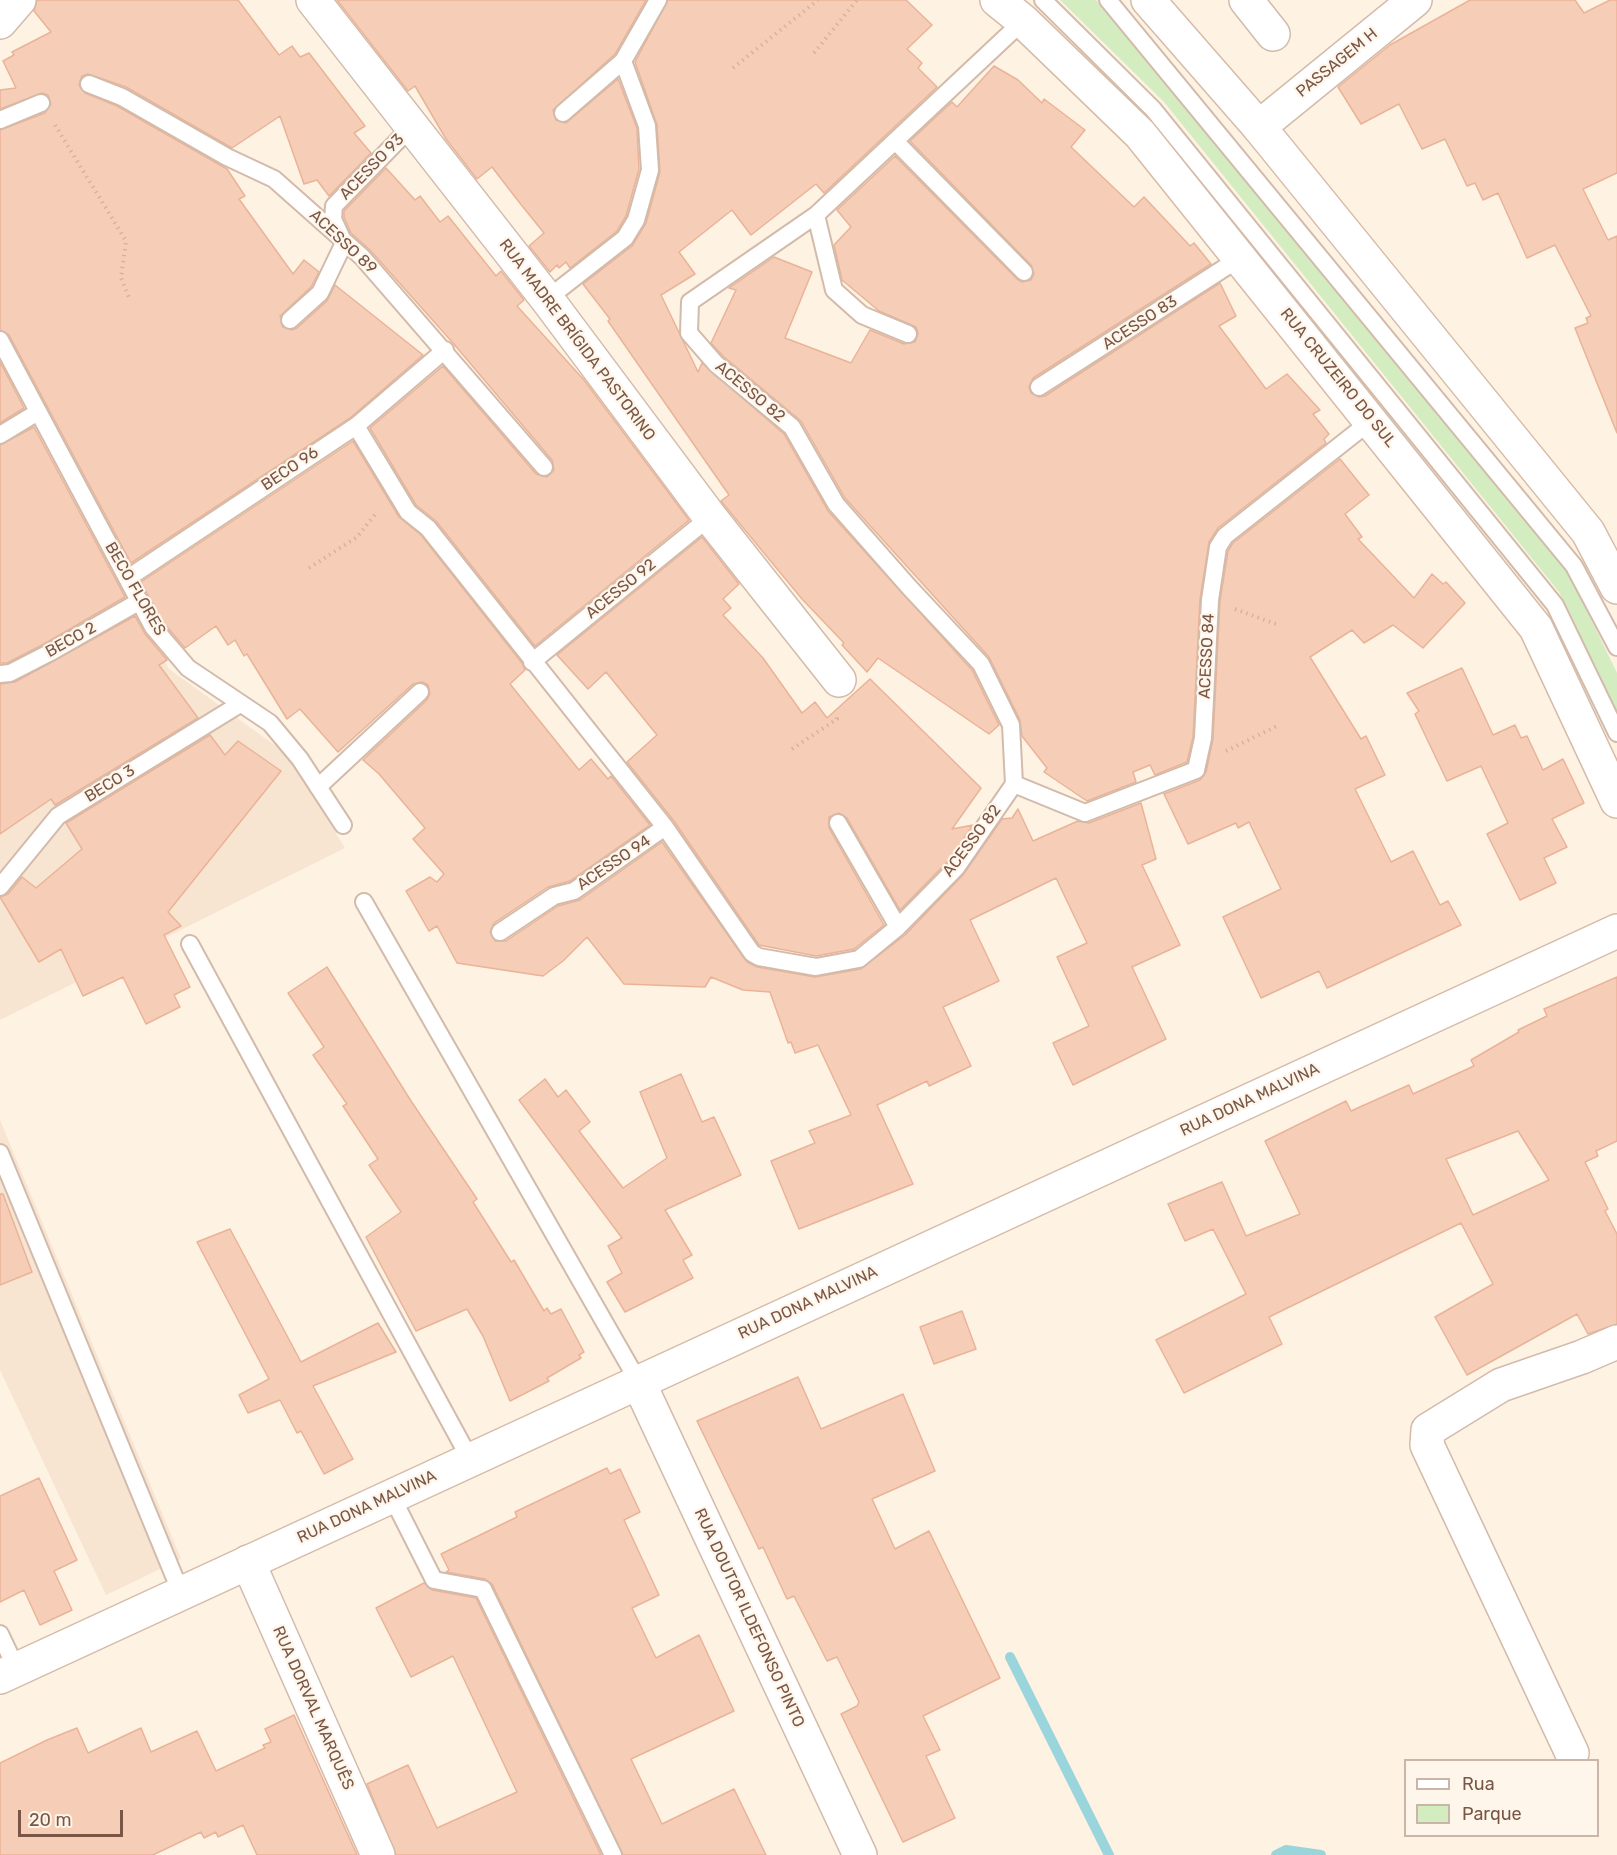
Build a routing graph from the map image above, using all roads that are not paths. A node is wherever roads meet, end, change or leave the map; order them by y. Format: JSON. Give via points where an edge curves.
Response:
{"nodes":[{"id":1,"x":19,"y":0,"type":"edge"},
{"id":2,"x":314,"y":0,"type":"edge"},
{"id":3,"x":658,"y":0,"type":"edge"},
{"id":4,"x":997,"y":0,"type":"edge"},
{"id":5,"x":1108,"y":0,"type":"edge"},
{"id":6,"x":1148,"y":0,"type":"edge"},
{"id":7,"x":1246,"y":0,"type":"edge"},
{"id":8,"x":1415,"y":0,"type":"edge"},
{"id":9,"x":1033,"y":11,"type":"edge"},
{"id":10,"x":0,"y":22,"type":"edge"},
{"id":11,"x":1273,"y":34,"type":"dead end"},
{"id":12,"x":623,"y":61,"type":"junction"},
{"id":13,"x":89,"y":84,"type":"dead end"},
{"id":14,"x":41,"y":103,"type":"road end"},
{"id":15,"x":562,"y":113,"type":"dead end"},
{"id":16,"x":0,"y":120,"type":"edge"},
{"id":17,"x":413,"y":125,"type":"junction"},
{"id":18,"x":1259,"y":128,"type":"junction"},
{"id":19,"x":895,"y":141,"type":"junction"},
{"id":20,"x":816,"y":214,"type":"junction"},
{"id":21,"x":344,"y":243,"type":"junction"},
{"id":22,"x":1240,"y":258,"type":"junction"},
{"id":23,"x":1024,"y":272,"type":"dead end"},
{"id":24,"x":547,"y":299,"type":"junction"},
{"id":25,"x":291,"y":320,"type":"dead end"},
{"id":26,"x":908,"y":334,"type":"dead end"},
{"id":27,"x":0,"y":340,"type":"edge"},
{"id":28,"x":445,"y":350,"type":"junction"},
{"id":29,"x":1039,"y":387,"type":"dead end"},
{"id":30,"x":38,"y":412,"type":"junction"},
{"id":31,"x":1372,"y":420,"type":"junction"},
{"id":32,"x":356,"y":426,"type":"junction"},
{"id":33,"x":0,"y":435,"type":"edge"},
{"id":34,"x":544,"y":467,"type":"dead end"},
{"id":35,"x":710,"y":517,"type":"junction"},
{"id":36,"x":128,"y":578,"type":"junction"},
{"id":37,"x":1617,"y":587,"type":"edge"},
{"id":38,"x":140,"y":601,"type":"junction"},
{"id":39,"x":1617,"y":646,"type":"edge"},
{"id":40,"x":532,"y":662,"type":"junction"},
{"id":41,"x":0,"y":674,"type":"edge"},
{"id":42,"x":839,"y":680,"type":"road end"},
{"id":43,"x":420,"y":692,"type":"dead end"},
{"id":44,"x":240,"y":704,"type":"junction"},
{"id":45,"x":1617,"y":733,"type":"edge"},
{"id":46,"x":1014,"y":784,"type":"junction"},
{"id":47,"x":318,"y":787,"type":"junction"},
{"id":48,"x":1617,"y":801,"type":"edge"},
{"id":49,"x":838,"y":823,"type":"dead end"},
{"id":50,"x":343,"y":825,"type":"dead end"},
{"id":51,"x":666,"y":827,"type":"junction"},
{"id":52,"x":0,"y":887,"type":"edge"},
{"id":53,"x":364,"y":902,"type":"dead end"},
{"id":54,"x":898,"y":927,"type":"junction"},
{"id":55,"x":500,"y":932,"type":"dead end"},
{"id":56,"x":1617,"y":932,"type":"edge"},
{"id":57,"x":190,"y":944,"type":"dead end"},
{"id":58,"x":0,"y":1153,"type":"edge"},
{"id":59,"x":1617,"y":1342,"type":"edge"},
{"id":60,"x":638,"y":1382,"type":"junction"},
{"id":61,"x":470,"y":1459,"type":"junction"},
{"id":62,"x":391,"y":1495,"type":"junction"},
{"id":63,"x":248,"y":1562,"type":"junction"},
{"id":64,"x":181,"y":1593,"type":"junction"},
{"id":65,"x":0,"y":1634,"type":"edge"},
{"id":66,"x":8,"y":1673,"type":"edge"},
{"id":67,"x":1572,"y":1753,"type":"dead end"},
{"id":68,"x":378,"y":1855,"type":"edge"},
{"id":69,"x":613,"y":1855,"type":"edge"},
{"id":70,"x":860,"y":1855,"type":"edge"}],
"edges":[{"from":1,"to":10,"type":"street"},
{"from":2,"to":17,"type":"street","name":"RUA MADRE BRÍGIDA PASTORINO"},
{"from":3,"to":12,"type":"lane"},
{"from":4,"to":9,"type":"street","name":"RUA CRUZEIRO DO SUL"},
{"from":5,"to":39,"type":"lane","via":[[1574,566]]},
{"from":6,"to":18,"type":"street"},
{"from":7,"to":11,"type":"street"},
{"from":8,"to":18,"type":"street","name":"PASSAGEM H"},
{"from":9,"to":19,"type":"lane","name":"ACESSO 82"},
{"from":9,"to":22,"type":"street","name":"RUA CRUZEIRO DO SUL","via":[[1140,134]]},
{"from":9,"to":45,"type":"lane","via":[[1153,109],[1555,605]]},
{"from":12,"to":15,"type":"lane"},
{"from":12,"to":24,"type":"lane","via":[[647,126],[650,170],[636,220],[625,238]]},
{"from":13,"to":21,"type":"lane","name":"ACESSO 89","via":[[122,97],[274,179]]},
{"from":14,"to":16,"type":"lane"},
{"from":17,"to":21,"type":"lane","name":"ACESSO 93","via":[[334,206],[333,219]]},
{"from":17,"to":24,"type":"street","name":"RUA MADRE BRÍGIDA PASTORINO"},
{"from":18,"to":37,"type":"street","via":[[1588,532]]},
{"from":19,"to":20,"type":"lane","name":"ACESSO 82"},
{"from":19,"to":23,"type":"lane"},
{"from":20,"to":26,"type":"lane","via":[[834,290],[862,315]]},
{"from":20,"to":46,"type":"lane","name":"ACESSO 82","via":[[690,302],[689,333],[716,364],[792,427],[836,504],[981,664],[1011,725]]},
{"from":21,"to":25,"type":"lane","via":[[320,294]]},
{"from":21,"to":28,"type":"lane","name":"ACESSO 89","via":[[362,257]]},
{"from":22,"to":29,"type":"lane","name":"ACESSO 83"},
{"from":22,"to":31,"type":"street","name":"RUA CRUZEIRO DO SUL"},
{"from":24,"to":35,"type":"street","name":"RUA MADRE BRÍGIDA PASTORINO"},
{"from":27,"to":30,"type":"lane","name":"BECO FLORES"},
{"from":28,"to":32,"type":"lane","name":"BECO 96"},
{"from":28,"to":34,"type":"lane","name":"ACESSO 89"},
{"from":30,"to":33,"type":"lane"},
{"from":30,"to":36,"type":"lane","name":"BECO FLORES"},
{"from":31,"to":46,"type":"lane","name":"ACESSO 84","via":[[1225,536],[1218,547],[1210,600],[1203,738],[1196,770],[1084,813]]},
{"from":31,"to":48,"type":"street","name":"RUA CRUZEIRO DO SUL","via":[[1536,628]]},
{"from":32,"to":36,"type":"lane","name":"BECO 96"},
{"from":32,"to":40,"type":"lane","name":"ACESSO 82","via":[[408,512],[428,528]]},
{"from":35,"to":40,"type":"lane","name":"ACESSO 92"},
{"from":35,"to":42,"type":"street","name":"RUA MADRE BRÍGIDA PASTORINO"},
{"from":36,"to":38,"type":"lane","name":"BECO FLORES"},
{"from":38,"to":41,"type":"lane","name":"BECO 2","via":[[48,653]]},
{"from":38,"to":44,"type":"lane","name":"BECO FLORES","via":[[153,627],[188,668]]},
{"from":40,"to":51,"type":"lane","name":"ACESSO 82"},
{"from":43,"to":47,"type":"lane"},
{"from":44,"to":47,"type":"lane","name":"BECO FLORES","via":[[270,723]]},
{"from":44,"to":52,"type":"lane","name":"BECO 3","via":[[58,816]]},
{"from":46,"to":54,"type":"lane","name":"ACESSO 82","via":[[956,868]]},
{"from":47,"to":50,"type":"lane","name":"BECO FLORES"},
{"from":49,"to":54,"type":"lane"},
{"from":51,"to":54,"type":"lane","name":"ACESSO 82","via":[[747,948],[759,957],[816,967],[859,958]]},
{"from":51,"to":55,"type":"lane","name":"ACESSO 94","via":[[574,891],[554,896]]},
{"from":53,"to":60,"type":"lane"},
{"from":56,"to":60,"type":"street","name":"RUA DONA MALVINA"},
{"from":57,"to":61,"type":"lane"},
{"from":58,"to":64,"type":"lane"},
{"from":59,"to":67,"type":"street","via":[[1501,1385],[1428,1430],[1427,1444]]},
{"from":60,"to":61,"type":"street","name":"RUA DONA MALVINA"},
{"from":60,"to":70,"type":"street","name":"RUA DOUTOR ILDEFONSO PINTO"},
{"from":61,"to":62,"type":"street","name":"RUA DONA MALVINA"},
{"from":62,"to":63,"type":"street","name":"RUA DONA MALVINA"},
{"from":62,"to":69,"type":"lane","via":[[434,1580],[483,1589]]},
{"from":63,"to":64,"type":"street","name":"RUA DONA MALVINA"},
{"from":63,"to":68,"type":"street","name":"RUA DORVAL MARQUÊS"},
{"from":64,"to":66,"type":"street","name":"RUA DONA MALVINA"},
{"from":65,"to":66,"type":"lane"}]}
